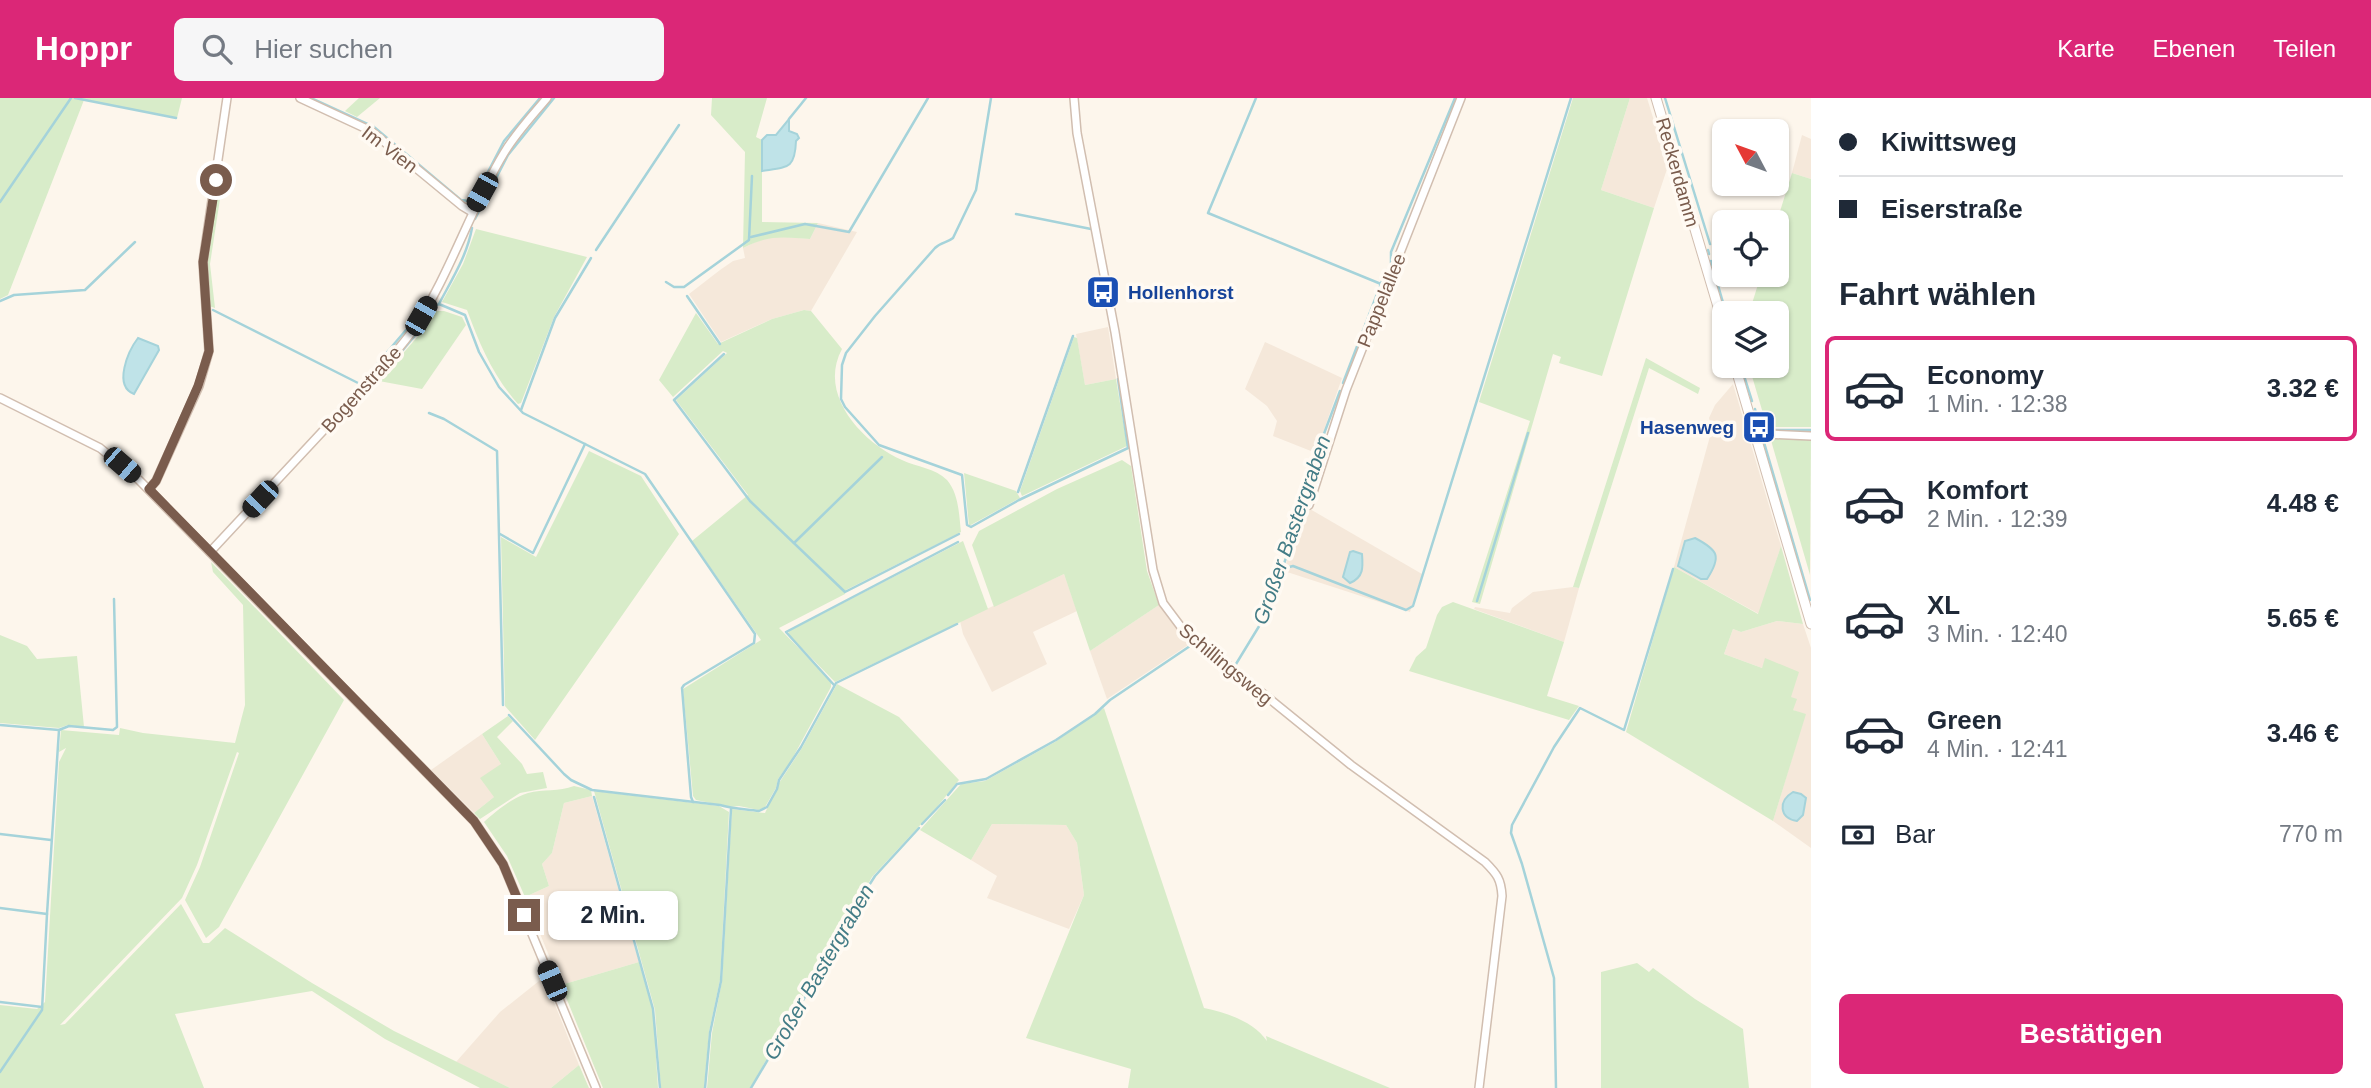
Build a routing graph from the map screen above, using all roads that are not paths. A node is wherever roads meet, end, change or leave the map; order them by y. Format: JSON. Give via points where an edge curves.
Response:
{"nodes":[{"id":1,"x":227,"y":98,"type":"edge"},
{"id":2,"x":300,"y":98,"type":"edge"},
{"id":3,"x":547,"y":98,"type":"edge"},
{"id":4,"x":1074,"y":98,"type":"edge"},
{"id":5,"x":1461,"y":98,"type":"edge"},
{"id":6,"x":1656,"y":98,"type":"edge"},
{"id":7,"x":472,"y":212,"type":"junction"},
{"id":8,"x":1716,"y":301,"type":"edge"},
{"id":9,"x":1739,"y":378,"type":"edge"},
{"id":10,"x":0,"y":398,"type":"edge"},
{"id":11,"x":1811,"y":436,"type":"edge"},
{"id":12,"x":1756,"y":437,"type":"junction"},
{"id":13,"x":149,"y":489,"type":"junction"},
{"id":14,"x":1309,"y":505,"type":"dead end"},
{"id":15,"x":210,"y":552,"type":"junction"},
{"id":16,"x":1811,"y":624,"type":"edge"},
{"id":17,"x":596,"y":1088,"type":"edge"},
{"id":18,"x":1479,"y":1088,"type":"edge"}],
"edges":[{"from":1,"to":13,"type":"street","via":[[203,262],[209,351],[194,396]]},
{"from":2,"to":7,"type":"street","name":"Im Vien","via":[[371,131]]},
{"from":3,"to":7,"type":"street","name":"Bogenstraße","via":[[504,153]]},
{"from":4,"to":18,"type":"street","name":"Schillingsweg","via":[[1153,570],[1163,603],[1207,650],[1498,874],[1502,895]]},
{"from":5,"to":14,"type":"street","name":"Pappelallee","via":[[1346,390]]},
{"from":6,"to":8,"type":"street","name":"Reckerdamm"},
{"from":7,"to":15,"type":"street","name":"Bogenstraße","via":[[413,330]]},
{"from":9,"to":12,"type":"street"},
{"from":10,"to":13,"type":"street","via":[[100,448]]},
{"from":11,"to":12,"type":"street"},
{"from":12,"to":16,"type":"street"},
{"from":13,"to":15,"type":"street"},
{"from":15,"to":17,"type":"street","via":[[488,839],[503,864]]}]}
